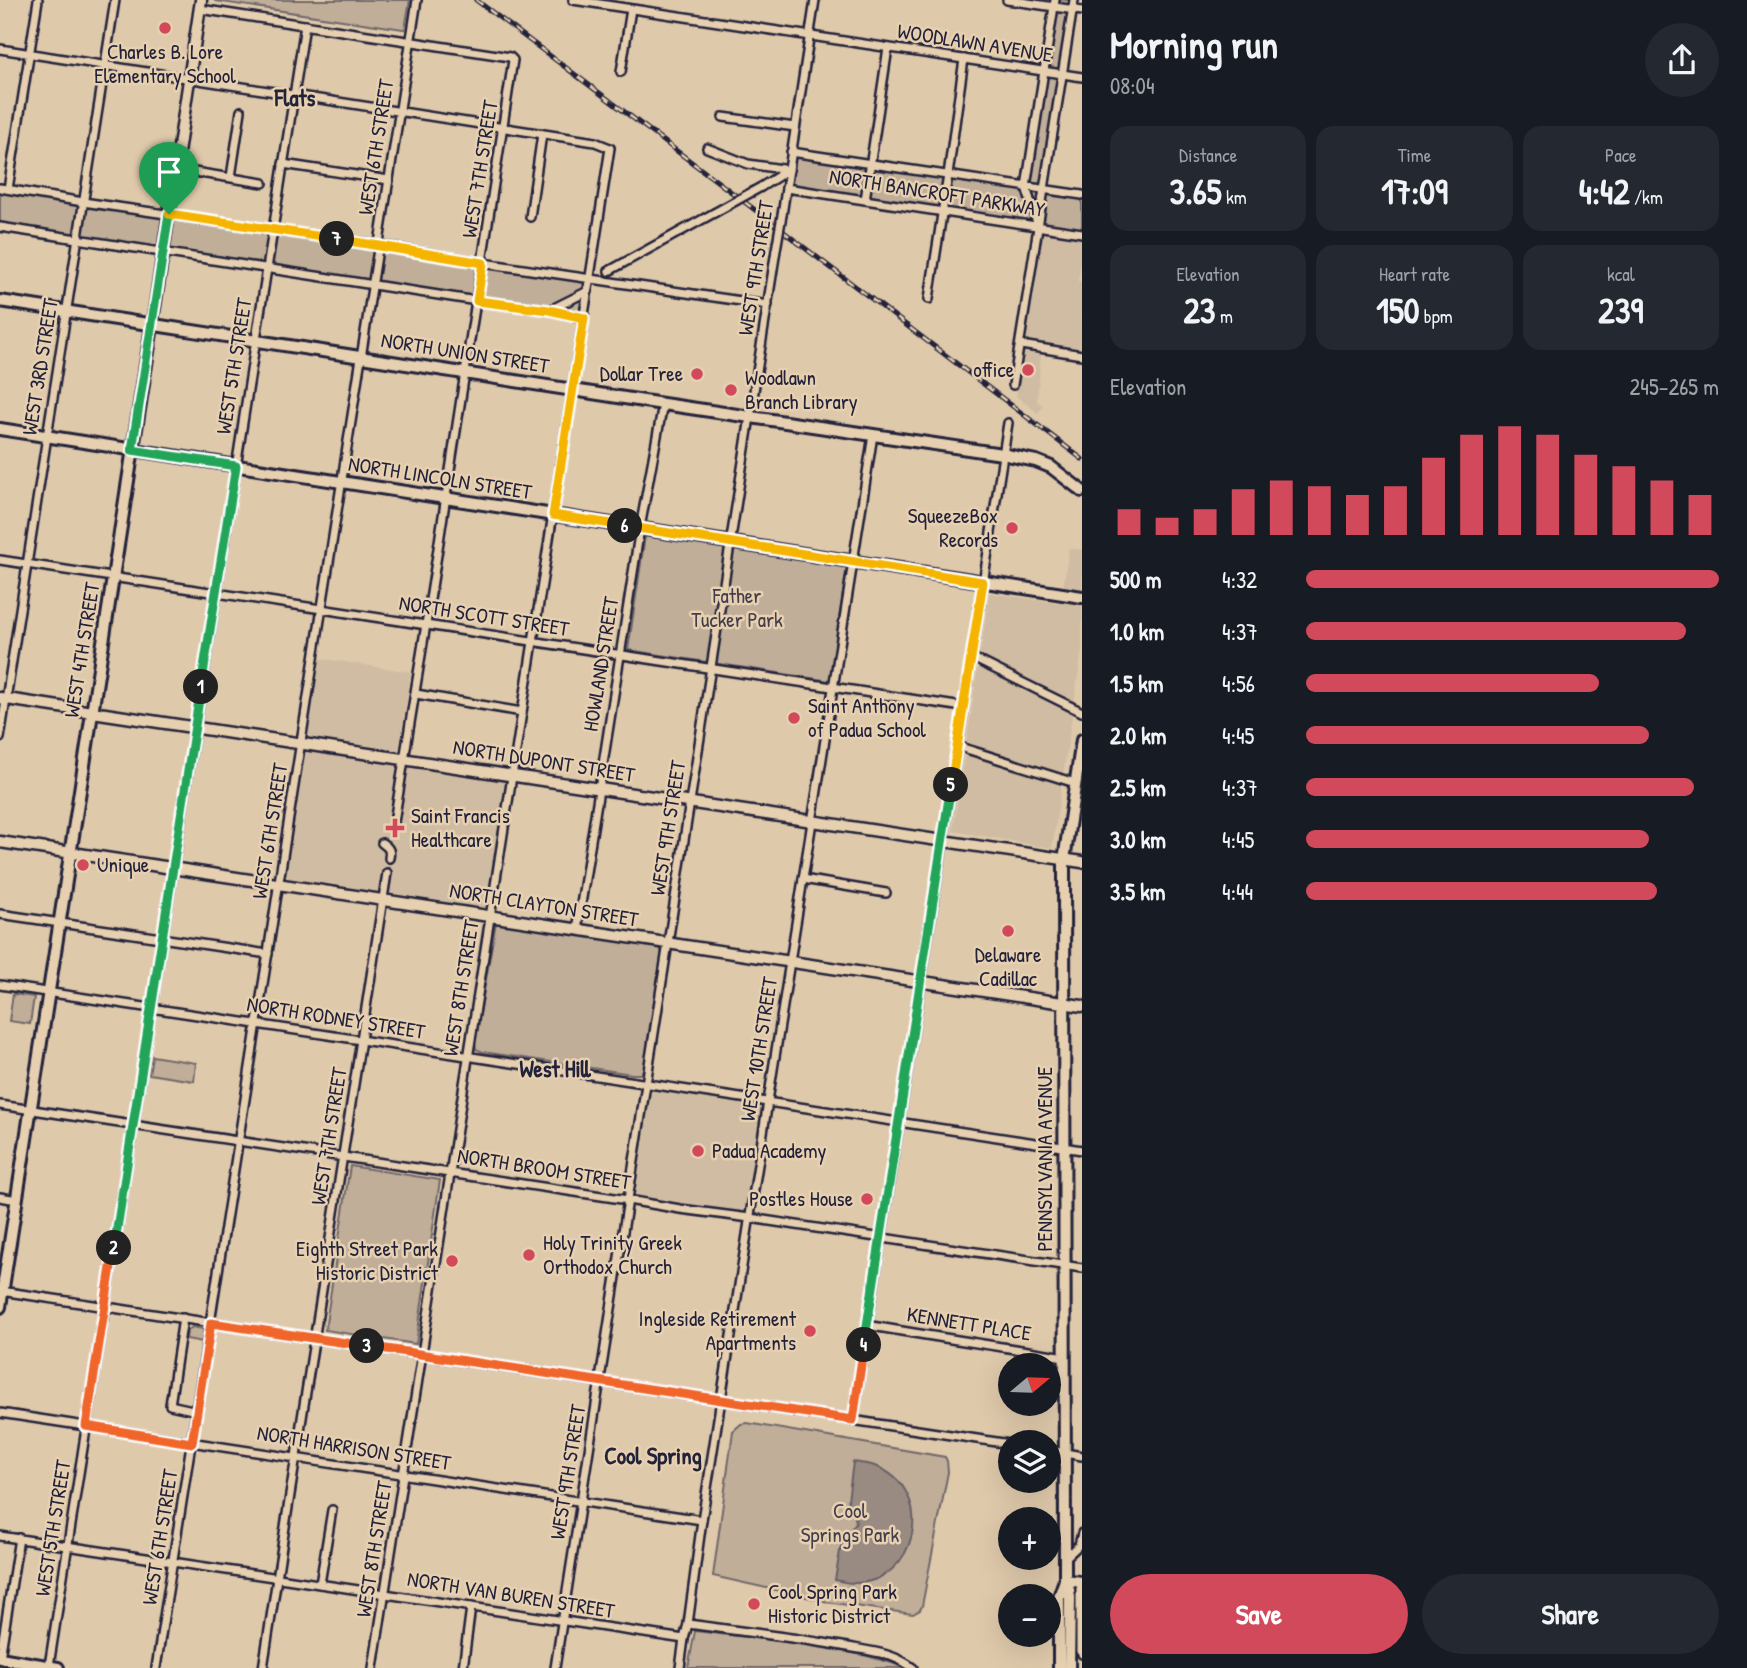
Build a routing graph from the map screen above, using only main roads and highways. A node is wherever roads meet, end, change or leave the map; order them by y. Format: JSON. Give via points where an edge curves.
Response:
{"nodes":[{"id":1,"x":0,"y":301,"type":"edge"},
{"id":2,"x":152,"y":326,"type":"junction"},
{"id":3,"x":0,"y":429,"type":"edge"},
{"id":4,"x":132,"y":450,"type":"junction"},
{"id":5,"x":1082,"y":491,"type":"edge"},
{"id":6,"x":1082,"y":597,"type":"edge"},
{"id":7,"x":1082,"y":740,"type":"edge"},
{"id":8,"x":1,"y":1291,"type":"edge"},
{"id":9,"x":0,"y":1307,"type":"edge"},
{"id":10,"x":1065,"y":1580,"type":"junction"},
{"id":11,"x":0,"y":1658,"type":"edge"},
{"id":12,"x":53,"y":1667,"type":"edge"},
{"id":13,"x":1059,"y":1668,"type":"edge"},
{"id":14,"x":1069,"y":1668,"type":"edge"}],
"edges":[{"from":1,"to":2,"type":"main road","name":"NORTH UNION STREET"},
{"from":2,"to":4,"type":"main road","name":"WEST 4TH STREET"},
{"from":2,"to":5,"type":"main road","name":"NORTH UNION STREET","via":[[1002,454],[1051,467]]},
{"from":3,"to":4,"type":"main road","name":"NORTH LINCOLN STREET"},
{"from":4,"to":6,"type":"main road","name":"NORTH LINCOLN STREET"},
{"from":4,"to":8,"type":"main road","name":"WEST 4TH STREET"},
{"from":7,"to":10,"type":"main road","name":"PENNSYLVANIA AVENUE","via":[[1064,860]]},
{"from":8,"to":9,"type":"main road","name":"WEST 4TH STREET"},
{"from":10,"to":13,"type":"main road","name":"PENNSYLVANIA AVENUE","via":[[1059,1597]]},
{"from":10,"to":14,"type":"main road","name":"PENNSYLVANIA AVENUE","via":[[1070,1597]]},
{"from":11,"to":12,"type":"main road"}]}
